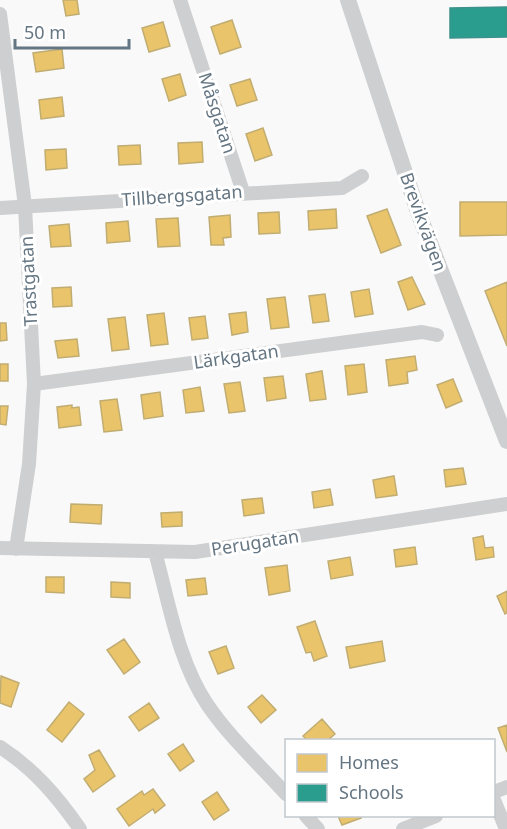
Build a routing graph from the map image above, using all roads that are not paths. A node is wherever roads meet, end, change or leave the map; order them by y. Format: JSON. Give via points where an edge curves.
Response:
{"nodes":[{"id":1,"x":180,"y":0,"type":"edge"},
{"id":2,"x":348,"y":0,"type":"edge"},
{"id":3,"x":0,"y":14,"type":"edge"},
{"id":4,"x":362,"y":176,"type":"dead end"},
{"id":5,"x":243,"y":192,"type":"junction"},
{"id":6,"x":26,"y":206,"type":"junction"},
{"id":7,"x":0,"y":208,"type":"edge"},
{"id":8,"x":437,"y":335,"type":"dead end"},
{"id":9,"x":34,"y":384,"type":"junction"},
{"id":10,"x":507,"y":441,"type":"edge"},
{"id":11,"x":507,"y":504,"type":"edge"},
{"id":12,"x":0,"y":548,"type":"edge"},
{"id":13,"x":16,"y":549,"type":"junction"},
{"id":14,"x":155,"y":552,"type":"junction"},
{"id":15,"x":0,"y":747,"type":"edge"},
{"id":16,"x":285,"y":793,"type":"edge"},
{"id":17,"x":495,"y":802,"type":"edge"},
{"id":18,"x":307,"y":817,"type":"edge"},
{"id":19,"x":434,"y":817,"type":"edge"},
{"id":20,"x":80,"y":829,"type":"edge"},
{"id":21,"x":318,"y":829,"type":"edge"},
{"id":22,"x":404,"y":829,"type":"edge"},
{"id":23,"x":506,"y":829,"type":"edge"}],
"edges":[{"from":1,"to":5,"type":"street","name":"Måsgatan"},
{"from":2,"to":10,"type":"street","name":"Brevikvägen","via":[[418,212]]},
{"from":3,"to":6,"type":"street","name":"Trastgatan"},
{"from":4,"to":5,"type":"street","name":"Tillbergsgatan","via":[[342,188]]},
{"from":5,"to":6,"type":"street","name":"Tillbergsgatan"},
{"from":6,"to":7,"type":"street","name":"Tillbergsgatan"},
{"from":6,"to":9,"type":"street","name":"Trastgatan"},
{"from":8,"to":9,"type":"street","name":"Lärkgatan","via":[[422,332]]},
{"from":9,"to":13,"type":"street","name":"Trastgatan","via":[[29,464]]},
{"from":11,"to":14,"type":"street","name":"Perugatan","via":[[195,552]]},
{"from":12,"to":13,"type":"street","name":"Perugatan"},
{"from":13,"to":14,"type":"street","name":"Perugatan"},
{"from":14,"to":16,"type":"street","via":[[183,651],[202,696]]},
{"from":15,"to":20,"type":"street","via":[[41,779]]},
{"from":17,"to":23,"type":"street"},
{"from":18,"to":21,"type":"street"},
{"from":19,"to":22,"type":"street"}]}
